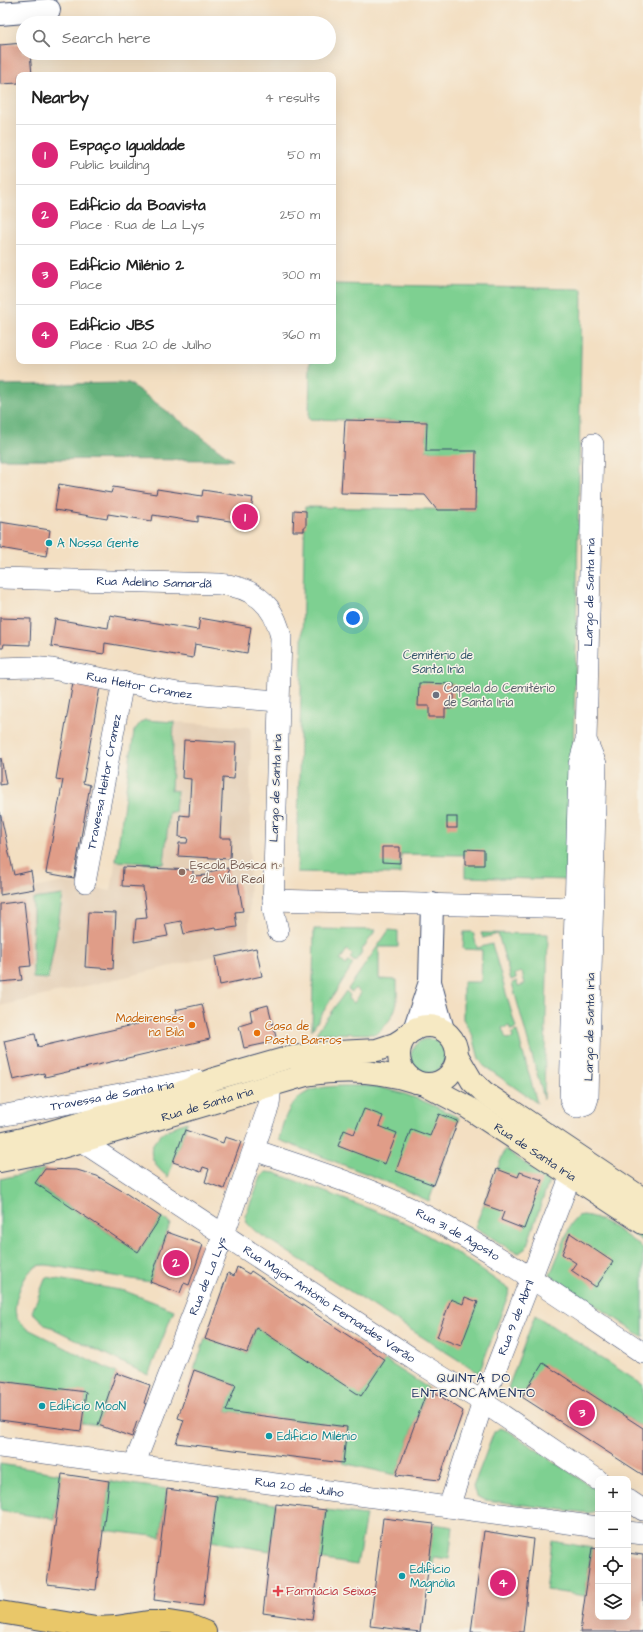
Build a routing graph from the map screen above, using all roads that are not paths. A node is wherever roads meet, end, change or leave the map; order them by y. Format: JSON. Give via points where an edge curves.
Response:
{"nodes":[{"id":1,"x":50,"y":10,"type":"dead end"},
{"id":2,"x":0,"y":14,"type":"edge"},
{"id":3,"x":593,"y":444,"type":"dead end"},
{"id":4,"x":0,"y":578,"type":"edge"},
{"id":5,"x":281,"y":637,"type":"joint"},
{"id":6,"x":0,"y":668,"type":"edge"},
{"id":7,"x":123,"y":682,"type":"junction"},
{"id":8,"x":278,"y":701,"type":"junction"},
{"id":9,"x":586,"y":740,"type":"junction"},
{"id":10,"x":85,"y":882,"type":"dead end"},
{"id":11,"x":273,"y":900,"type":"junction"},
{"id":12,"x":432,"y":904,"type":"junction"},
{"id":13,"x":575,"y":908,"type":"junction"},
{"id":14,"x":278,"y":930,"type":"dead end"},
{"id":15,"x":430,"y":982,"type":"junction"},
{"id":16,"x":443,"y":1030,"type":"junction"},
{"id":17,"x":409,"y":1034,"type":"junction"},
{"id":18,"x":458,"y":1057,"type":"junction"},
{"id":19,"x":225,"y":1075,"type":"junction"},
{"id":20,"x":421,"y":1084,"type":"junction"},
{"id":21,"x":271,"y":1085,"type":"junction"},
{"id":22,"x":0,"y":1116,"type":"edge"},
{"id":23,"x":81,"y":1141,"type":"junction"},
{"id":24,"x":0,"y":1144,"type":"edge"},
{"id":25,"x":254,"y":1150,"type":"junction"},
{"id":26,"x":0,"y":1161,"type":"edge"},
{"id":27,"x":571,"y":1175,"type":"junction"},
{"id":28,"x":643,"y":1199,"type":"edge"},
{"id":29,"x":643,"y":1223,"type":"edge"},
{"id":30,"x":224,"y":1234,"type":"junction"},
{"id":31,"x":531,"y":1278,"type":"junction"},
{"id":32,"x":643,"y":1353,"type":"edge"},
{"id":33,"x":483,"y":1402,"type":"junction"},
{"id":34,"x":0,"y":1447,"type":"edge"},
{"id":35,"x":134,"y":1465,"type":"junction"},
{"id":36,"x":595,"y":1478,"type":"edge"},
{"id":37,"x":631,"y":1502,"type":"edge"},
{"id":38,"x":449,"y":1507,"type":"junction"},
{"id":39,"x":643,"y":1510,"type":"edge"},
{"id":40,"x":595,"y":1527,"type":"edge"},
{"id":41,"x":631,"y":1532,"type":"edge"},
{"id":42,"x":643,"y":1534,"type":"edge"},
{"id":43,"x":0,"y":1612,"type":"edge"},
{"id":44,"x":184,"y":1624,"type":"junction"},
{"id":45,"x":154,"y":1632,"type":"edge"},
{"id":46,"x":205,"y":1632,"type":"edge"}],
"edges":[{"from":1,"to":2,"type":"street"},
{"from":3,"to":9,"type":"street","name":"Largo de Santa Iria"},
{"from":4,"to":5,"type":"street","name":"Rua Adelino Samardã","via":[[230,585],[255,594],[264,602],[276,619]]},
{"from":5,"to":8,"type":"street","name":"Largo de Santa Iria"},
{"from":6,"to":7,"type":"street","name":"Rua Heitor Cramez","via":[[62,670]]},
{"from":7,"to":8,"type":"street","name":"Rua Heitor Cramez","via":[[178,693]]},
{"from":7,"to":10,"type":"street","name":"Travessa Heitor Cramez"},
{"from":8,"to":11,"type":"street","name":"Largo de Santa Iria"},
{"from":9,"to":13,"type":"street","name":"Largo de Santa Iria","via":[[579,764]]},
{"from":9,"to":13,"type":"street","name":"Largo de Santa Iria","via":[[596,764],[587,1101],[584,1106],[577,1107],[572,1104],[570,1098]]},
{"from":11,"to":12,"type":"street"},
{"from":11,"to":14,"type":"street","name":"Largo de Santa Iria","via":[[273,913]]},
{"from":12,"to":13,"type":"street"},
{"from":12,"to":15,"type":"street"},
{"from":15,"to":16,"type":"street"},
{"from":15,"to":17,"type":"street"},
{"from":16,"to":17,"type":"main road","via":[[429,1026],[419,1027]]},
{"from":16,"to":18,"type":"main road","via":[[453,1039]]},
{"from":17,"to":19,"type":"main road","name":"Rua de Santa Iria","via":[[388,1047],[376,1050],[307,1054]]},
{"from":17,"to":20,"type":"main road","via":[[399,1048],[399,1059],[405,1072]]},
{"from":18,"to":20,"type":"main road","via":[[456,1066],[444,1080],[435,1084]]},
{"from":18,"to":28,"type":"main road","name":"Rua de Santa Iria","via":[[472,1081],[485,1093]]},
{"from":19,"to":22,"type":"street","name":"Travessa de Santa Iria"},
{"from":19,"to":24,"type":"main road","name":"Rua de Santa Iria","via":[[174,1096]]},
{"from":20,"to":21,"type":"main road","name":"Rua de Santa Iria","via":[[380,1073],[340,1071],[306,1075]]},
{"from":20,"to":27,"type":"main road","name":"Rua de Santa Iria","via":[[467,1106]]},
{"from":21,"to":23,"type":"main road","name":"Rua de Santa Iria"},
{"from":21,"to":25,"type":"street","name":"Rua de La Lys","via":[[269,1105]]},
{"from":23,"to":26,"type":"main road","name":"Rua de Santa Iria","via":[[45,1152]]},
{"from":23,"to":30,"type":"street","name":"Rua Major António Fernandes Varão"},
{"from":25,"to":30,"type":"street","name":"Rua de La Lys"},
{"from":25,"to":31,"type":"street","name":"Rua 31 de Agosto","via":[[382,1196],[458,1234]]},
{"from":27,"to":29,"type":"main road","name":"Rua de Santa Iria"},
{"from":27,"to":31,"type":"street","name":"Rua 9 de Abril"},
{"from":30,"to":33,"type":"street","name":"Rua Major António Fernandes Varão"},
{"from":30,"to":35,"type":"street","name":"Rua de La Lys"},
{"from":31,"to":32,"type":"street","name":"Rua 31 de Agosto"},
{"from":31,"to":33,"type":"street","name":"Rua 9 de Abril"},
{"from":33,"to":36,"type":"street","name":"Rua Major António Fernandes Varão"},
{"from":33,"to":38,"type":"street","name":"Rua 9 de Abril"},
{"from":34,"to":35,"type":"street","name":"Rua 20 de Julho"},
{"from":35,"to":38,"type":"street","name":"Rua 20 de Julho"},
{"from":37,"to":39,"type":"street"},
{"from":38,"to":40,"type":"street","name":"Rua 20 de Julho"},
{"from":41,"to":42,"type":"street"},
{"from":43,"to":44,"type":"main road","via":[[96,1628],[155,1622]]},
{"from":44,"to":45,"type":"main road"},
{"from":44,"to":46,"type":"main road"}]}
